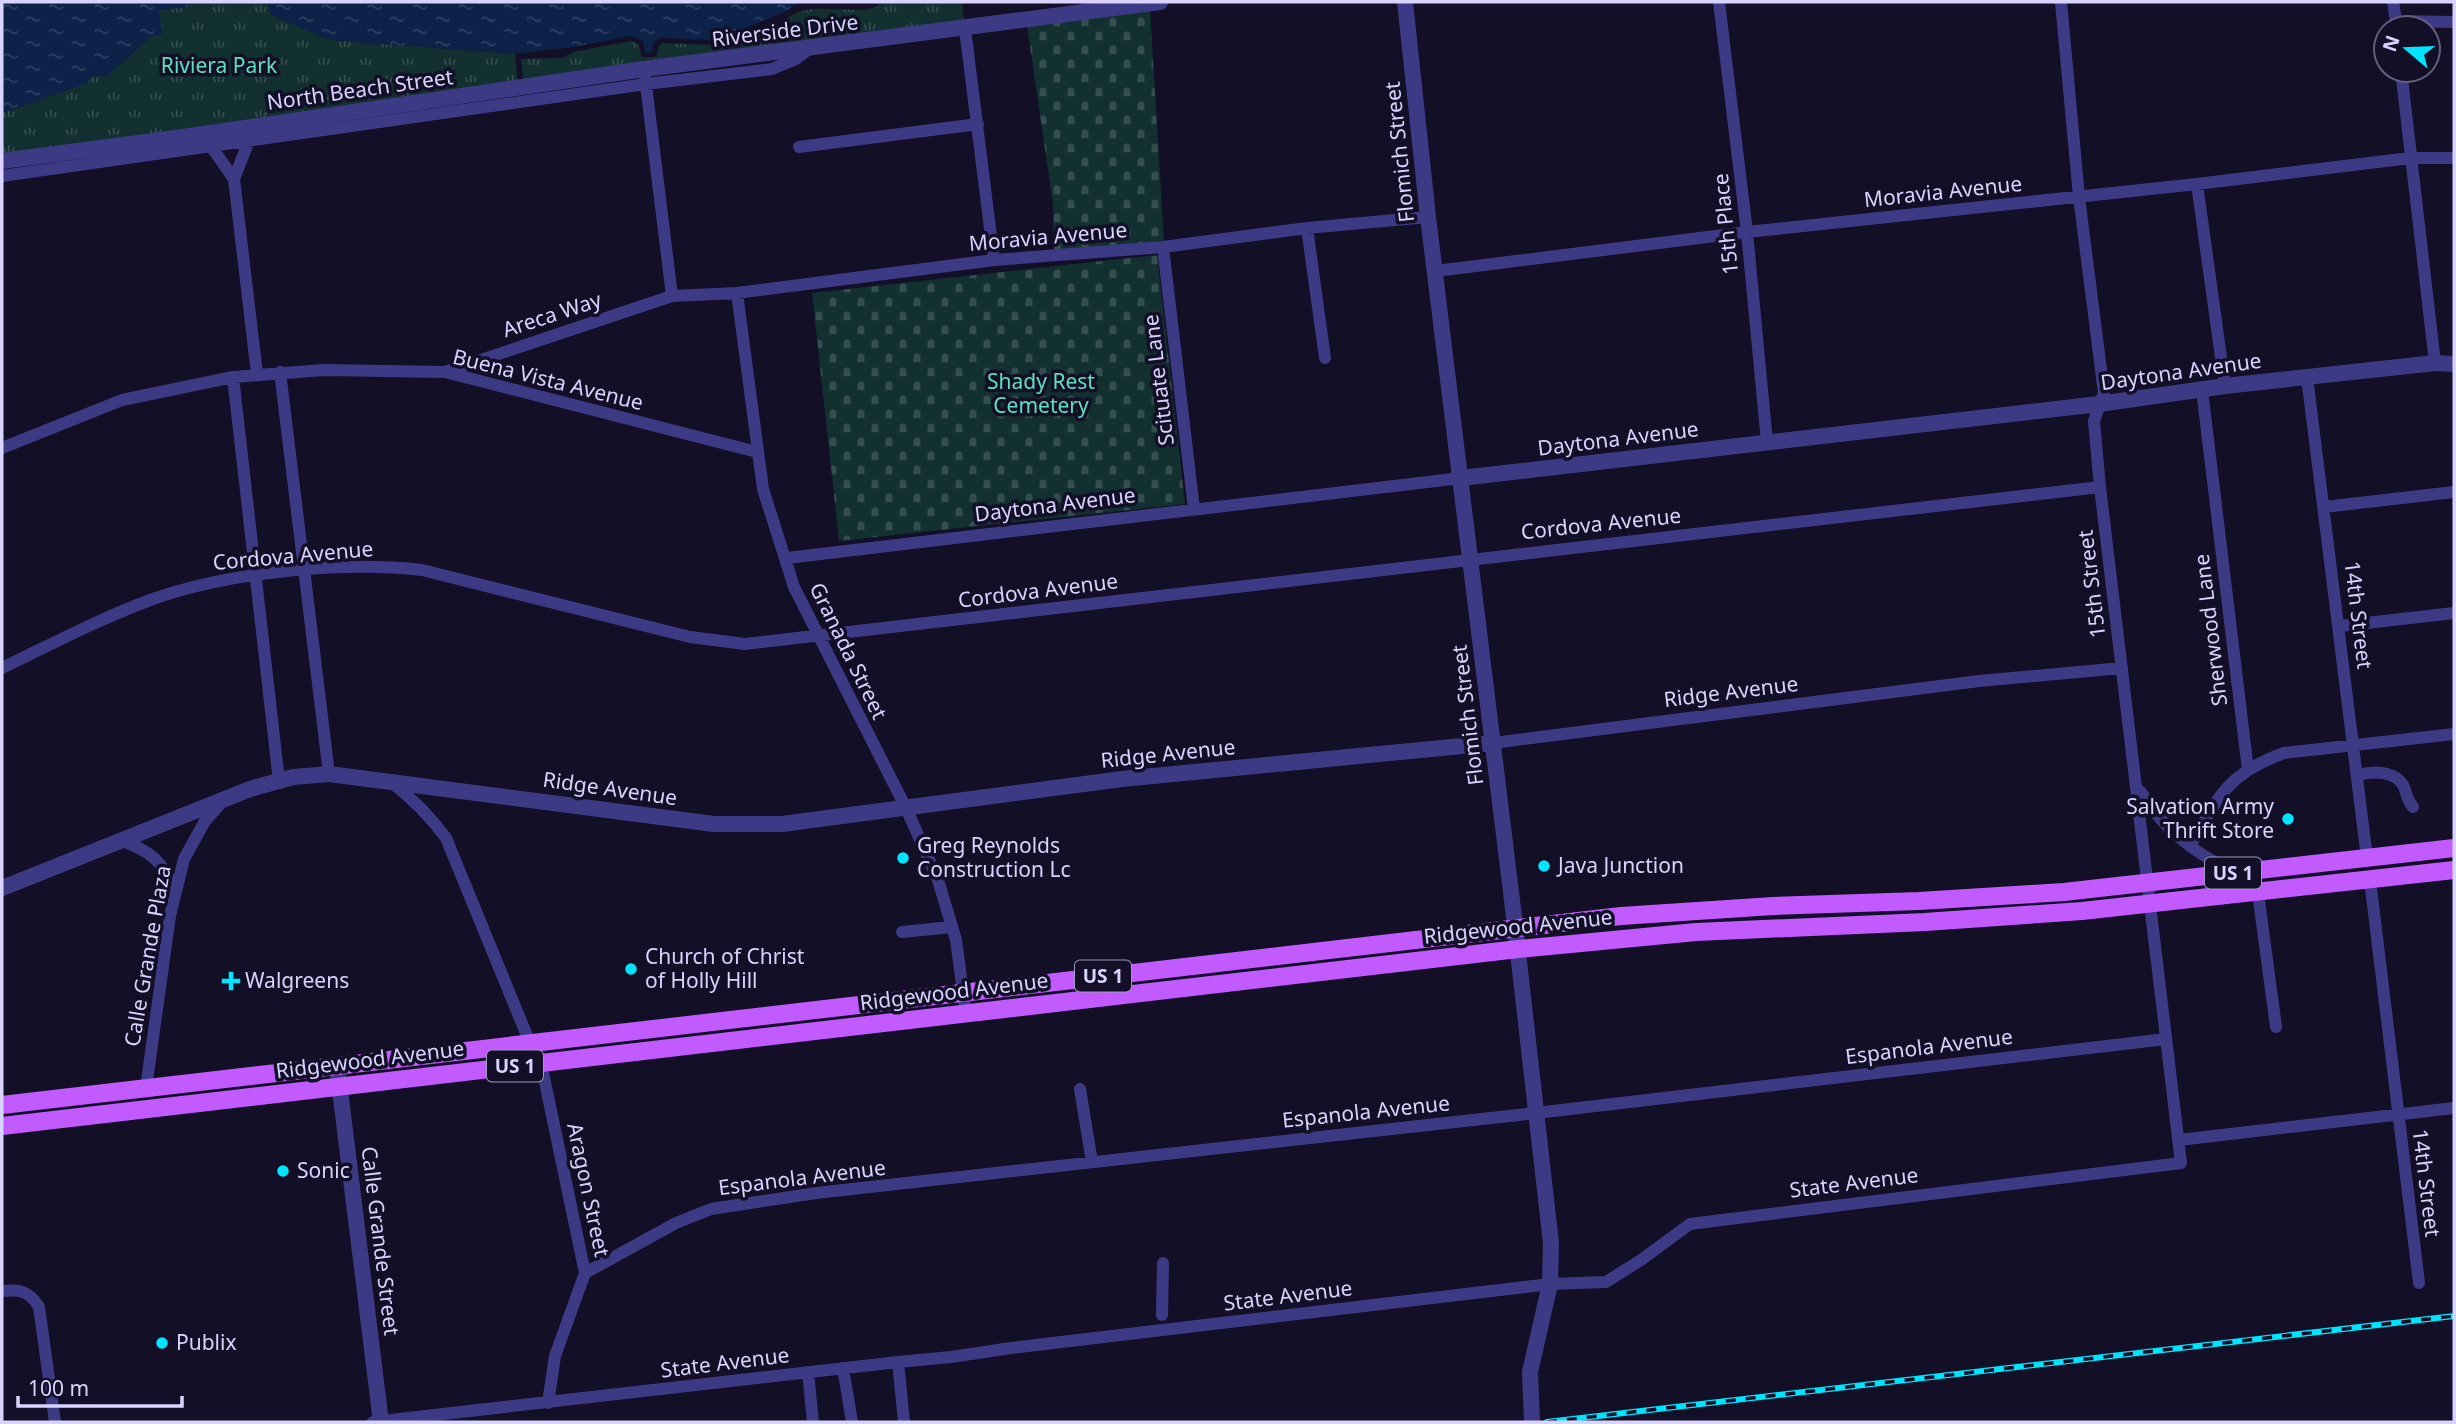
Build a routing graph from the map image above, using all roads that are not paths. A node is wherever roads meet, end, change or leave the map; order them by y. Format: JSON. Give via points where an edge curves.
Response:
{"nodes":[{"id":1,"x":1160,"y":2,"type":"edge"},
{"id":2,"x":1405,"y":2,"type":"edge"},
{"id":3,"x":1718,"y":2,"type":"edge"},
{"id":4,"x":2061,"y":2,"type":"edge"},
{"id":5,"x":965,"y":29,"type":"junction"},
{"id":6,"x":645,"y":77,"type":"junction"},
{"id":7,"x":2402,"y":84,"type":"edge"},
{"id":8,"x":498,"y":92,"type":"joint"},
{"id":9,"x":978,"y":124,"type":"junction"},
{"id":10,"x":252,"y":134,"type":"junction"},
{"id":11,"x":206,"y":140,"type":"junction"},
{"id":12,"x":799,"y":147,"type":"dead end"},
{"id":13,"x":2410,"y":158,"type":"junction"},
{"id":14,"x":2454,"y":158,"type":"edge"},
{"id":15,"x":2,"y":161,"type":"edge"},
{"id":16,"x":2,"y":176,"type":"edge"},
{"id":17,"x":234,"y":179,"type":"junction"},
{"id":18,"x":2197,"y":184,"type":"junction"},
{"id":19,"x":2079,"y":197,"type":"junction"},
{"id":20,"x":1428,"y":217,"type":"junction"},
{"id":21,"x":1307,"y":228,"type":"junction"},
{"id":22,"x":1747,"y":232,"type":"junction"},
{"id":23,"x":1163,"y":247,"type":"junction"},
{"id":24,"x":994,"y":260,"type":"junction"},
{"id":25,"x":1436,"y":271,"type":"junction"},
{"id":26,"x":737,"y":293,"type":"junction"},
{"id":27,"x":672,"y":296,"type":"junction"},
{"id":28,"x":1325,"y":358,"type":"dead end"},
{"id":29,"x":2435,"y":363,"type":"junction"},
{"id":30,"x":2454,"y":364,"type":"edge"},
{"id":31,"x":280,"y":372,"type":"junction"},
{"id":32,"x":445,"y":372,"type":"junction"},
{"id":33,"x":257,"y":374,"type":"junction"},
{"id":34,"x":233,"y":377,"type":"junction"},
{"id":35,"x":2307,"y":377,"type":"junction"},
{"id":36,"x":2225,"y":386,"type":"junction"},
{"id":37,"x":2202,"y":390,"type":"junction"},
{"id":38,"x":2099,"y":404,"type":"junction"},
{"id":39,"x":1767,"y":442,"type":"junction"},
{"id":40,"x":2,"y":448,"type":"edge"},
{"id":41,"x":757,"y":452,"type":"junction"},
{"id":42,"x":1461,"y":478,"type":"junction"},
{"id":43,"x":2100,"y":487,"type":"junction"},
{"id":44,"x":2454,"y":492,"type":"edge"},
{"id":45,"x":2325,"y":507,"type":"junction"},
{"id":46,"x":1194,"y":509,"type":"junction"},
{"id":47,"x":786,"y":558,"type":"junction"},
{"id":48,"x":1471,"y":559,"type":"junction"},
{"id":49,"x":303,"y":571,"type":"junction"},
{"id":50,"x":254,"y":577,"type":"junction"},
{"id":51,"x":2454,"y":612,"type":"edge"},
{"id":52,"x":2340,"y":626,"type":"junction"},
{"id":53,"x":818,"y":637,"type":"junction"},
{"id":54,"x":2,"y":668,"type":"edge"},
{"id":55,"x":2122,"y":668,"type":"junction"},
{"id":56,"x":2454,"y":734,"type":"edge"},
{"id":57,"x":1493,"y":743,"type":"junction"},
{"id":58,"x":2354,"y":745,"type":"junction"},
{"id":59,"x":2248,"y":770,"type":"junction"},
{"id":60,"x":329,"y":774,"type":"junction"},
{"id":61,"x":2358,"y":775,"type":"junction"},
{"id":62,"x":279,"y":780,"type":"junction"},
{"id":63,"x":391,"y":782,"type":"junction"},
{"id":64,"x":2137,"y":787,"type":"junction"},
{"id":65,"x":223,"y":801,"type":"junction"},
{"id":66,"x":2413,"y":807,"type":"dead end"},
{"id":67,"x":906,"y":808,"type":"junction"},
{"id":68,"x":118,"y":840,"type":"junction"},
{"id":69,"x":2190,"y":846,"type":"junction"},
{"id":70,"x":2454,"y":848,"type":"edge"},
{"id":71,"x":2403,"y":854,"type":"junction"},
{"id":72,"x":2367,"y":858,"type":"junction"},
{"id":73,"x":2454,"y":870,"type":"edge"},
{"id":74,"x":2236,"y":873,"type":"junction"},
{"id":75,"x":2370,"y":880,"type":"junction"},
{"id":76,"x":2147,"y":883,"type":"junction"},
{"id":77,"x":2332,"y":884,"type":"junction"},
{"id":78,"x":2,"y":888,"type":"edge"},
{"id":79,"x":176,"y":892,"type":"junction"},
{"id":80,"x":2258,"y":893,"type":"junction"},
{"id":81,"x":2150,"y":904,"type":"junction"},
{"id":82,"x":952,"y":927,"type":"junction"},
{"id":83,"x":1515,"y":928,"type":"junction"},
{"id":84,"x":902,"y":932,"type":"dead end"},
{"id":85,"x":1518,"y":949,"type":"junction"},
{"id":86,"x":963,"y":992,"type":"junction"},
{"id":87,"x":966,"y":1014,"type":"junction"},
{"id":88,"x":2276,"y":1027,"type":"dead end"},
{"id":89,"x":2165,"y":1039,"type":"junction"},
{"id":90,"x":530,"y":1043,"type":"junction"},
{"id":91,"x":541,"y":1063,"type":"junction"},
{"id":92,"x":337,"y":1066,"type":"junction"},
{"id":93,"x":339,"y":1087,"type":"junction"},
{"id":94,"x":146,"y":1088,"type":"junction"},
{"id":95,"x":1080,"y":1090,"type":"dead end"},
{"id":96,"x":2,"y":1105,"type":"edge"},
{"id":97,"x":2454,"y":1108,"type":"edge"},
{"id":98,"x":1536,"y":1113,"type":"junction"},
{"id":99,"x":2398,"y":1114,"type":"junction"},
{"id":100,"x":2,"y":1126,"type":"edge"},
{"id":101,"x":2179,"y":1140,"type":"junction"},
{"id":102,"x":1092,"y":1162,"type":"junction"},
{"id":103,"x":2181,"y":1163,"type":"joint"},
{"id":104,"x":1163,"y":1263,"type":"dead end"},
{"id":105,"x":585,"y":1273,"type":"junction"},
{"id":106,"x":2419,"y":1283,"type":"dead end"},
{"id":107,"x":1550,"y":1284,"type":"junction"},
{"id":108,"x":2,"y":1291,"type":"edge"},
{"id":109,"x":1162,"y":1315,"type":"dead end"},
{"id":110,"x":898,"y":1362,"type":"junction"},
{"id":111,"x":843,"y":1368,"type":"junction"},
{"id":112,"x":808,"y":1372,"type":"junction"},
{"id":113,"x":548,"y":1403,"type":"junction"},
{"id":114,"x":54,"y":1422,"type":"edge"},
{"id":115,"x":378,"y":1422,"type":"edge"},
{"id":116,"x":813,"y":1422,"type":"edge"},
{"id":117,"x":852,"y":1422,"type":"edge"},
{"id":118,"x":904,"y":1422,"type":"edge"},
{"id":119,"x":1532,"y":1422,"type":"edge"}],
"edges":[{"from":1,"to":5,"type":"street","name":"Riverside Drive"},
{"from":2,"to":20,"type":"street","name":"Flomich Street"},
{"from":3,"to":22,"type":"street","name":"15th Place"},
{"from":4,"to":19,"type":"street","name":"15th Street"},
{"from":5,"to":6,"type":"street","name":"Riverside Drive"},
{"from":5,"to":9,"type":"street"},
{"from":6,"to":8,"type":"street","name":"Riverside Drive"},
{"from":6,"to":10,"type":"street"},
{"from":6,"to":27,"type":"street"},
{"from":7,"to":13,"type":"street"},
{"from":8,"to":10,"type":"street","name":"North Beach Street"},
{"from":9,"to":12,"type":"street"},
{"from":9,"to":24,"type":"street"},
{"from":10,"to":11,"type":"street"},
{"from":10,"to":11,"type":"street","name":"North Beach Street","via":[[228,130]]},
{"from":10,"to":17,"type":"street"},
{"from":11,"to":15,"type":"street","name":"North Beach Street"},
{"from":11,"to":16,"type":"street"},
{"from":11,"to":17,"type":"street"},
{"from":13,"to":14,"type":"street","name":"Moravia Avenue"},
{"from":13,"to":18,"type":"street","name":"Moravia Avenue"},
{"from":13,"to":29,"type":"street"},
{"from":17,"to":33,"type":"street"},
{"from":18,"to":19,"type":"street","name":"Moravia Avenue"},
{"from":18,"to":36,"type":"street"},
{"from":19,"to":22,"type":"street","name":"Moravia Avenue"},
{"from":19,"to":38,"type":"street","name":"15th Street","via":[[2104,393]]},
{"from":20,"to":21,"type":"street","name":"Moravia Avenue"},
{"from":20,"to":25,"type":"street","name":"Flomich Street"},
{"from":21,"to":23,"type":"street","name":"Moravia Avenue"},
{"from":21,"to":28,"type":"street"},
{"from":22,"to":25,"type":"street","name":"Moravia Avenue"},
{"from":22,"to":39,"type":"street","name":"15th Place"},
{"from":23,"to":24,"type":"street","name":"Moravia Avenue"},
{"from":23,"to":46,"type":"street","name":"Scituate Lane"},
{"from":24,"to":26,"type":"street","name":"Moravia Avenue"},
{"from":25,"to":42,"type":"street","name":"Flomich Street"},
{"from":26,"to":27,"type":"street","name":"Moravia Avenue"},
{"from":26,"to":41,"type":"street","name":"Granada Street"},
{"from":27,"to":32,"type":"street","name":"Areca Way"},
{"from":29,"to":30,"type":"street","name":"Daytona Avenue"},
{"from":29,"to":35,"type":"street","name":"Daytona Avenue"},
{"from":31,"to":32,"type":"street","name":"Buena Vista Avenue"},
{"from":31,"to":33,"type":"street","name":"Buena Vista Avenue"},
{"from":31,"to":49,"type":"street"},
{"from":32,"to":41,"type":"street","name":"Buena Vista Avenue"},
{"from":33,"to":34,"type":"street","name":"Buena Vista Avenue"},
{"from":34,"to":40,"type":"street","name":"Buena Vista Avenue","via":[[121,400]]},
{"from":34,"to":50,"type":"street"},
{"from":35,"to":36,"type":"street","name":"Daytona Avenue"},
{"from":35,"to":45,"type":"street","name":"14th Street"},
{"from":36,"to":37,"type":"street","name":"Daytona Avenue"},
{"from":37,"to":38,"type":"street","name":"Daytona Avenue"},
{"from":37,"to":59,"type":"street","name":"Sherwood Lane"},
{"from":38,"to":39,"type":"street","name":"Daytona Avenue"},
{"from":38,"to":43,"type":"street","name":"15th Street","via":[[2094,421]]},
{"from":39,"to":42,"type":"street","name":"Daytona Avenue"},
{"from":41,"to":47,"type":"street","name":"Granada Street","via":[[763,489]]},
{"from":42,"to":46,"type":"street","name":"Daytona Avenue"},
{"from":42,"to":48,"type":"street","name":"Flomich Street"},
{"from":43,"to":48,"type":"street","name":"Cordova Avenue"},
{"from":43,"to":55,"type":"street","name":"15th Street"},
{"from":44,"to":45,"type":"street"},
{"from":45,"to":52,"type":"street","name":"14th Street"},
{"from":46,"to":47,"type":"street","name":"Daytona Avenue"},
{"from":47,"to":53,"type":"street","name":"Granada Street"},
{"from":48,"to":53,"type":"street","name":"Cordova Avenue"},
{"from":48,"to":57,"type":"street","name":"Flomich Street"},
{"from":49,"to":50,"type":"street","name":"Cordova Avenue"},
{"from":49,"to":53,"type":"street","name":"Cordova Avenue","via":[[382,566],[422,570],[690,637],[745,644]]},
{"from":49,"to":60,"type":"street"},
{"from":50,"to":54,"type":"street","name":"Cordova Avenue","via":[[207,583],[155,599]]},
{"from":50,"to":62,"type":"street"},
{"from":51,"to":52,"type":"street"},
{"from":52,"to":58,"type":"street","name":"14th Street"},
{"from":53,"to":67,"type":"street","name":"Granada Street"},
{"from":55,"to":57,"type":"street","name":"Ridge Avenue","via":[[1979,681]]},
{"from":55,"to":64,"type":"street","name":"15th Street"},
{"from":56,"to":58,"type":"street"},
{"from":57,"to":67,"type":"street","name":"Ridge Avenue","via":[[1122,779]]},
{"from":57,"to":83,"type":"street","name":"Flomich Street"},
{"from":58,"to":59,"type":"street","via":[[2284,753]]},
{"from":58,"to":61,"type":"street","name":"14th Street"},
{"from":59,"to":69,"type":"street","via":[[2226,786]]},
{"from":60,"to":62,"type":"street","name":"Ridge Avenue"},
{"from":60,"to":63,"type":"street","name":"Ridge Avenue"},
{"from":61,"to":66,"type":"street","via":[[2373,771],[2397,778]]},
{"from":61,"to":72,"type":"street","name":"14th Street"},
{"from":62,"to":65,"type":"street","name":"Ridge Avenue"},
{"from":63,"to":67,"type":"street","name":"Ridge Avenue","via":[[714,824],[782,824]]},
{"from":63,"to":90,"type":"street","via":[[413,798],[446,838]]},
{"from":64,"to":69,"type":"street","via":[[2169,830]]},
{"from":64,"to":76,"type":"street","name":"15th Street"},
{"from":65,"to":68,"type":"street","name":"Ridge Avenue"},
{"from":65,"to":79,"type":"street","name":"Calle Grande Plaza","via":[[194,839]]},
{"from":67,"to":82,"type":"street","name":"Granada Street","via":[[938,880]]},
{"from":68,"to":78,"type":"street","name":"Ridge Avenue"},
{"from":68,"to":79,"type":"street","via":[[159,861]]},
{"from":69,"to":74,"type":"street"},
{"from":70,"to":71,"type":"main road","number":"US 1"},
{"from":71,"to":72,"type":"main road","number":"US 1"},
{"from":71,"to":75,"type":"main road"},
{"from":72,"to":74,"type":"main road","number":"US 1"},
{"from":72,"to":77,"type":"main road","via":[[2360,870]]},
{"from":73,"to":75,"type":"main road","number":"US 1"},
{"from":74,"to":76,"type":"main road","number":"US 1"},
{"from":75,"to":77,"type":"main road","number":"US 1"},
{"from":75,"to":99,"type":"street","name":"14th Street"},
{"from":76,"to":81,"type":"street","name":"15th Street"},
{"from":76,"to":83,"type":"main road","name":"Ridgewood Avenue","number":"US 1","via":[[1973,898],[1699,911]]},
{"from":77,"to":80,"type":"main road","number":"US 1"},
{"from":79,"to":94,"type":"street","name":"Calle Grande Plaza"},
{"from":80,"to":81,"type":"main road","number":"US 1"},
{"from":80,"to":88,"type":"street"},
{"from":81,"to":85,"type":"main road","name":"Ridgewood Avenue","number":"US 1"},
{"from":81,"to":89,"type":"street","name":"15th Street"},
{"from":82,"to":84,"type":"street"},
{"from":82,"to":86,"type":"street","name":"Granada Street"},
{"from":83,"to":85,"type":"street","name":"Flomich Street"},
{"from":83,"to":86,"type":"main road","name":"Ridgewood Avenue","number":"US 1"},
{"from":85,"to":87,"type":"main road","name":"Ridgewood Avenue","number":"US 1"},
{"from":85,"to":98,"type":"street","name":"Flomich Street"},
{"from":86,"to":87,"type":"street","name":"Granada Street"},
{"from":86,"to":90,"type":"main road","name":"Ridgewood Avenue","number":"US 1"},
{"from":87,"to":91,"type":"main road","name":"Ridgewood Avenue","number":"US 1"},
{"from":89,"to":98,"type":"street","name":"Espanola Avenue"},
{"from":89,"to":101,"type":"street","name":"15th Street"},
{"from":90,"to":92,"type":"main road","name":"Ridgewood Avenue","number":"US 1"},
{"from":91,"to":93,"type":"main road","name":"Ridgewood Avenue","number":"US 1"},
{"from":91,"to":105,"type":"street","name":"Aragon Street"},
{"from":92,"to":93,"type":"street","name":"Calle Grande Street"},
{"from":92,"to":94,"type":"main road","name":"Ridgewood Avenue","number":"US 1"},
{"from":93,"to":100,"type":"main road","name":"Ridgewood Avenue","number":"US 1"},
{"from":93,"to":115,"type":"street","name":"Calle Grande Street"},
{"from":94,"to":96,"type":"main road","name":"Ridgewood Avenue","number":"US 1"},
{"from":95,"to":102,"type":"street"},
{"from":97,"to":99,"type":"street"},
{"from":98,"to":102,"type":"street","name":"Espanola Avenue"},
{"from":98,"to":107,"type":"street","name":"Flomich Street","via":[[1551,1242]]},
{"from":99,"to":101,"type":"street"},
{"from":99,"to":106,"type":"street","name":"14th Street"},
{"from":101,"to":103,"type":"street","name":"15th Street"},
{"from":102,"to":105,"type":"street","name":"Espanola Avenue","via":[[712,1209],[676,1223]]},
{"from":103,"to":107,"type":"street","name":"State Avenue","via":[[1690,1223],[1606,1282]]},
{"from":104,"to":109,"type":"street"},
{"from":105,"to":113,"type":"street","name":"Aragon Street","via":[[555,1356]]},
{"from":107,"to":110,"type":"street","name":"State Avenue"},
{"from":107,"to":119,"type":"street","name":"Flomich Street","via":[[1530,1372]]},
{"from":108,"to":114,"type":"street","via":[[31,1294],[39,1307]]},
{"from":110,"to":111,"type":"street","name":"State Avenue"},
{"from":110,"to":118,"type":"street"},
{"from":111,"to":112,"type":"street","name":"State Avenue"},
{"from":111,"to":117,"type":"street"},
{"from":112,"to":113,"type":"street","name":"State Avenue"},
{"from":112,"to":116,"type":"street"},
{"from":113,"to":115,"type":"street","name":"State Avenue"}]}
